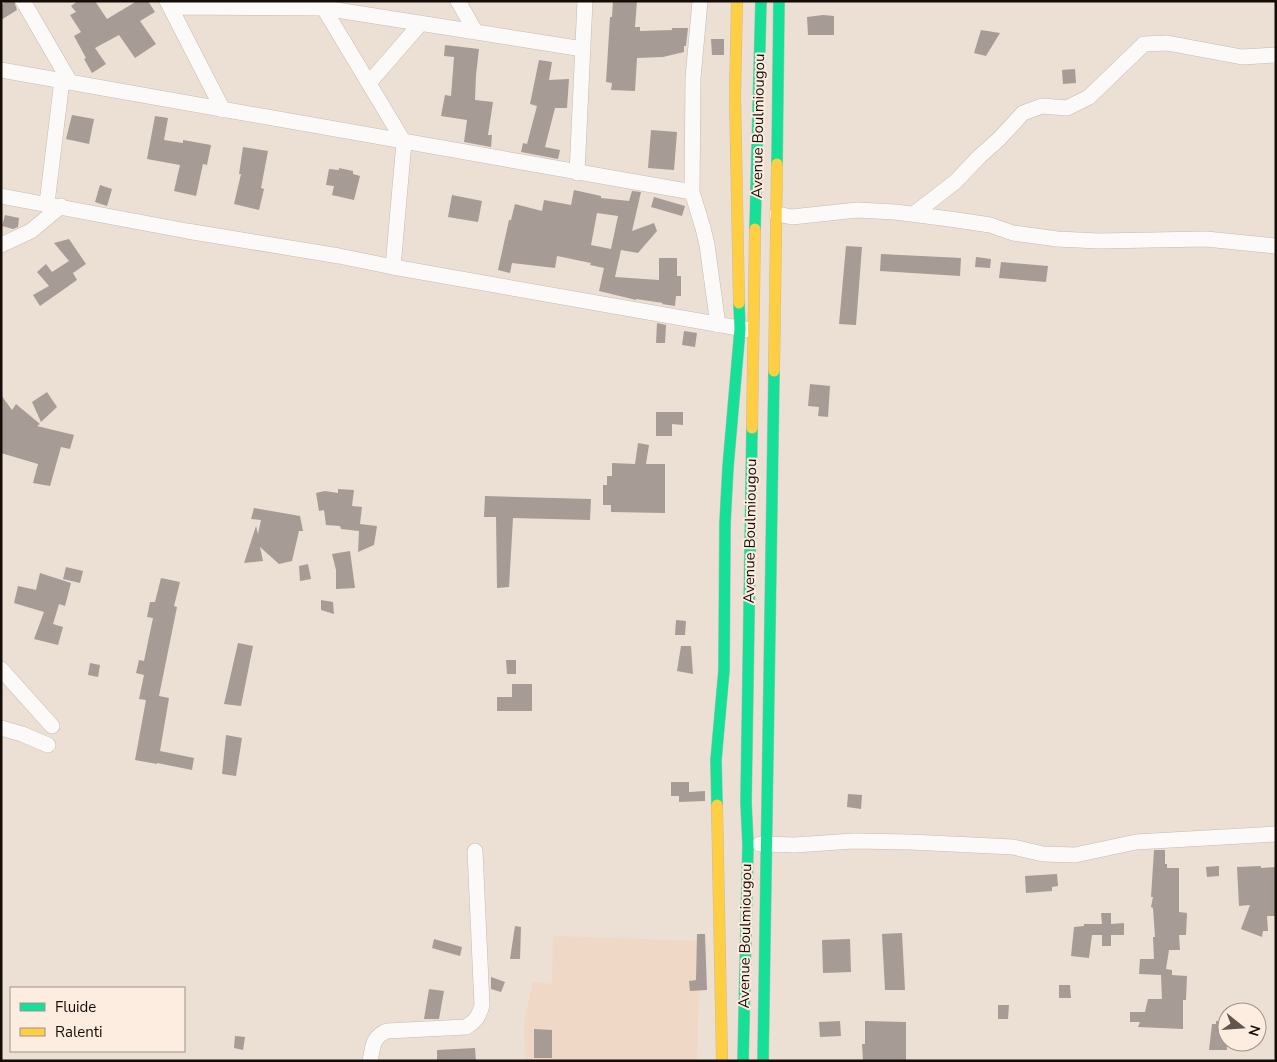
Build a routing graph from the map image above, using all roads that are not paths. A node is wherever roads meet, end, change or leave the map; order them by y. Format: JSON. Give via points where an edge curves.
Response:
{"nodes":[{"id":1,"x":23,"y":1,"type":"edge"},
{"id":2,"x":458,"y":1,"type":"edge"},
{"id":3,"x":585,"y":1,"type":"edge"},
{"id":4,"x":700,"y":1,"type":"edge"},
{"id":5,"x":737,"y":1,"type":"edge"},
{"id":6,"x":761,"y":1,"type":"edge"},
{"id":7,"x":778,"y":1,"type":"edge"},
{"id":8,"x":169,"y":4,"type":"edge"},
{"id":9,"x":322,"y":5,"type":"edge"},
{"id":10,"x":421,"y":23,"type":"junction"},
{"id":11,"x":475,"y":31,"type":"junction"},
{"id":12,"x":583,"y":49,"type":"junction"},
{"id":13,"x":1276,"y":55,"type":"edge"},
{"id":14,"x":1,"y":70,"type":"edge"},
{"id":15,"x":66,"y":81,"type":"junction"},
{"id":16,"x":369,"y":83,"type":"junction"},
{"id":17,"x":223,"y":110,"type":"junction"},
{"id":18,"x":404,"y":142,"type":"junction"},
{"id":19,"x":577,"y":173,"type":"junction"},
{"id":20,"x":692,"y":192,"type":"junction"},
{"id":21,"x":1,"y":196,"type":"edge"},
{"id":22,"x":54,"y":205,"type":"junction"},
{"id":23,"x":916,"y":213,"type":"junction"},
{"id":24,"x":777,"y":214,"type":"junction"},
{"id":25,"x":1,"y":245,"type":"edge"},
{"id":26,"x":1276,"y":246,"type":"edge"},
{"id":27,"x":393,"y":267,"type":"junction"},
{"id":28,"x":718,"y":325,"type":"junction"},
{"id":29,"x":746,"y":330,"type":"junction"},
{"id":30,"x":1,"y":669,"type":"edge"},
{"id":31,"x":52,"y":726,"type":"dead end"},
{"id":32,"x":1,"y":728,"type":"edge"},
{"id":33,"x":48,"y":745,"type":"dead end"},
{"id":34,"x":1276,"y":834,"type":"edge"},
{"id":35,"x":765,"y":844,"type":"junction"},
{"id":36,"x":748,"y":845,"type":"junction"},
{"id":37,"x":475,"y":851,"type":"dead end"},
{"id":38,"x":370,"y":1061,"type":"edge"},
{"id":39,"x":722,"y":1061,"type":"edge"},
{"id":40,"x":743,"y":1061,"type":"edge"},
{"id":41,"x":763,"y":1061,"type":"edge"}],
"edges":[{"from":1,"to":15,"type":"street"},
{"from":2,"to":11,"type":"street"},
{"from":3,"to":12,"type":"street"},
{"from":4,"to":20,"type":"street","via":[[693,78]]},
{"from":5,"to":29,"type":"main road","via":[[735,95]]},
{"from":6,"to":29,"type":"main road","name":"Avenue Boulmiougou"},
{"from":7,"to":24,"type":"main road","name":"Avenue Boulmiougou"},
{"from":8,"to":9,"type":"street"},
{"from":8,"to":17,"type":"street"},
{"from":9,"to":10,"type":"street"},
{"from":9,"to":16,"type":"street"},
{"from":10,"to":11,"type":"street"},
{"from":10,"to":16,"type":"street"},
{"from":11,"to":12,"type":"street"},
{"from":12,"to":19,"type":"street"},
{"from":13,"to":23,"type":"street","via":[[1242,57],[1167,43],[1144,44],[1089,97],[1066,108],[1042,106],[1023,113],[955,182]]},
{"from":14,"to":15,"type":"street"},
{"from":15,"to":17,"type":"street"},
{"from":15,"to":22,"type":"street"},
{"from":16,"to":18,"type":"street"},
{"from":17,"to":18,"type":"street"},
{"from":18,"to":19,"type":"street"},
{"from":18,"to":27,"type":"street"},
{"from":19,"to":20,"type":"street"},
{"from":20,"to":28,"type":"street","via":[[704,228]]},
{"from":21,"to":22,"type":"street"},
{"from":22,"to":25,"type":"street","via":[[31,231]]},
{"from":22,"to":27,"type":"street"},
{"from":23,"to":24,"type":"street","via":[[857,210],[792,217]]},
{"from":23,"to":26,"type":"street","via":[[990,225],[1013,234],[1057,239],[1206,239]]},
{"from":24,"to":35,"type":"main road","name":"Avenue Boulmiougou"},
{"from":27,"to":28,"type":"street"},
{"from":28,"to":29,"type":"street"},
{"from":29,"to":36,"type":"main road","name":"Avenue Boulmiougou"},
{"from":29,"to":39,"type":"main road","via":[[728,467],[724,670],[716,760]]},
{"from":30,"to":31,"type":"street"},
{"from":32,"to":33,"type":"street"},
{"from":34,"to":35,"type":"street","via":[[1136,842],[1075,855],[1043,854],[1013,847],[910,842]]},
{"from":35,"to":36,"type":"street"},
{"from":35,"to":41,"type":"main road","name":"Avenue Boulmiougou"},
{"from":36,"to":40,"type":"main road","name":"Avenue Boulmiougou"},
{"from":37,"to":38,"type":"street","via":[[480,1014],[466,1027],[379,1034]]}]}
